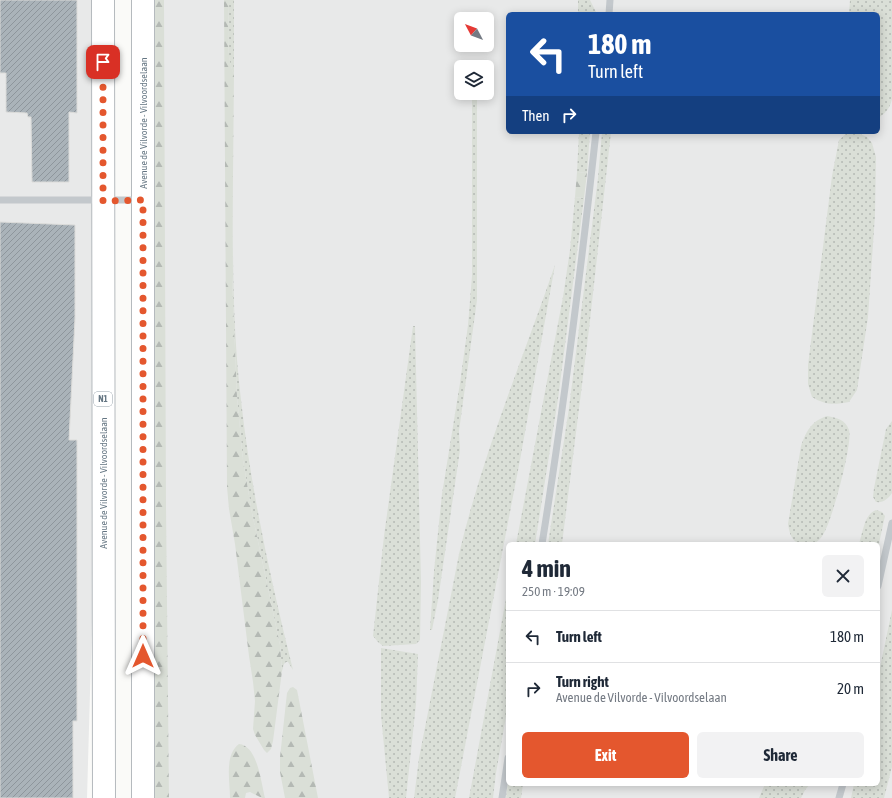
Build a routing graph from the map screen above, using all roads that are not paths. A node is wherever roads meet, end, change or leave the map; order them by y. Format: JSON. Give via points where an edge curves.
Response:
{"nodes":[{"id":1,"x":103,"y":0,"type":"edge"},
{"id":2,"x":143,"y":0,"type":"edge"},
{"id":3,"x":610,"y":0,"type":"edge"},
{"id":4,"x":609,"y":12,"type":"edge"},
{"id":5,"x":596,"y":134,"type":"edge"},
{"id":6,"x":0,"y":200,"type":"edge"},
{"id":7,"x":143,"y":200,"type":"junction"},
{"id":8,"x":103,"y":201,"type":"junction"},
{"id":9,"x":892,"y":523,"type":"edge"},
{"id":10,"x":542,"y":542,"type":"edge"},
{"id":11,"x":880,"y":577,"type":"edge"},
{"id":12,"x":506,"y":771,"type":"edge"},
{"id":13,"x":842,"y":786,"type":"edge"},
{"id":14,"x":104,"y":798,"type":"edge"},
{"id":15,"x":143,"y":798,"type":"edge"},
{"id":16,"x":502,"y":798,"type":"edge"},
{"id":17,"x":839,"y":798,"type":"edge"}],
"edges":[{"from":1,"to":8,"type":"main road","name":"Avenue de Vilvorde - Vilvoordselaan","number":"N1"},
{"from":2,"to":7,"type":"main road","name":"Avenue de Vilvorde - Vilvoordselaan"},
{"from":3,"to":4,"type":"lane"},
{"from":5,"to":10,"type":"lane","via":[[563,406]]},
{"from":6,"to":8,"type":"lane"},
{"from":7,"to":8,"type":"lane"},
{"from":7,"to":15,"type":"main road","name":"Avenue de Vilvorde - Vilvoordselaan"},
{"from":8,"to":14,"type":"main road","name":"Avenue de Vilvorde - Vilvoordselaan","number":"N1"},
{"from":9,"to":11,"type":"lane"},
{"from":12,"to":16,"type":"lane"},
{"from":13,"to":17,"type":"lane"}]}
